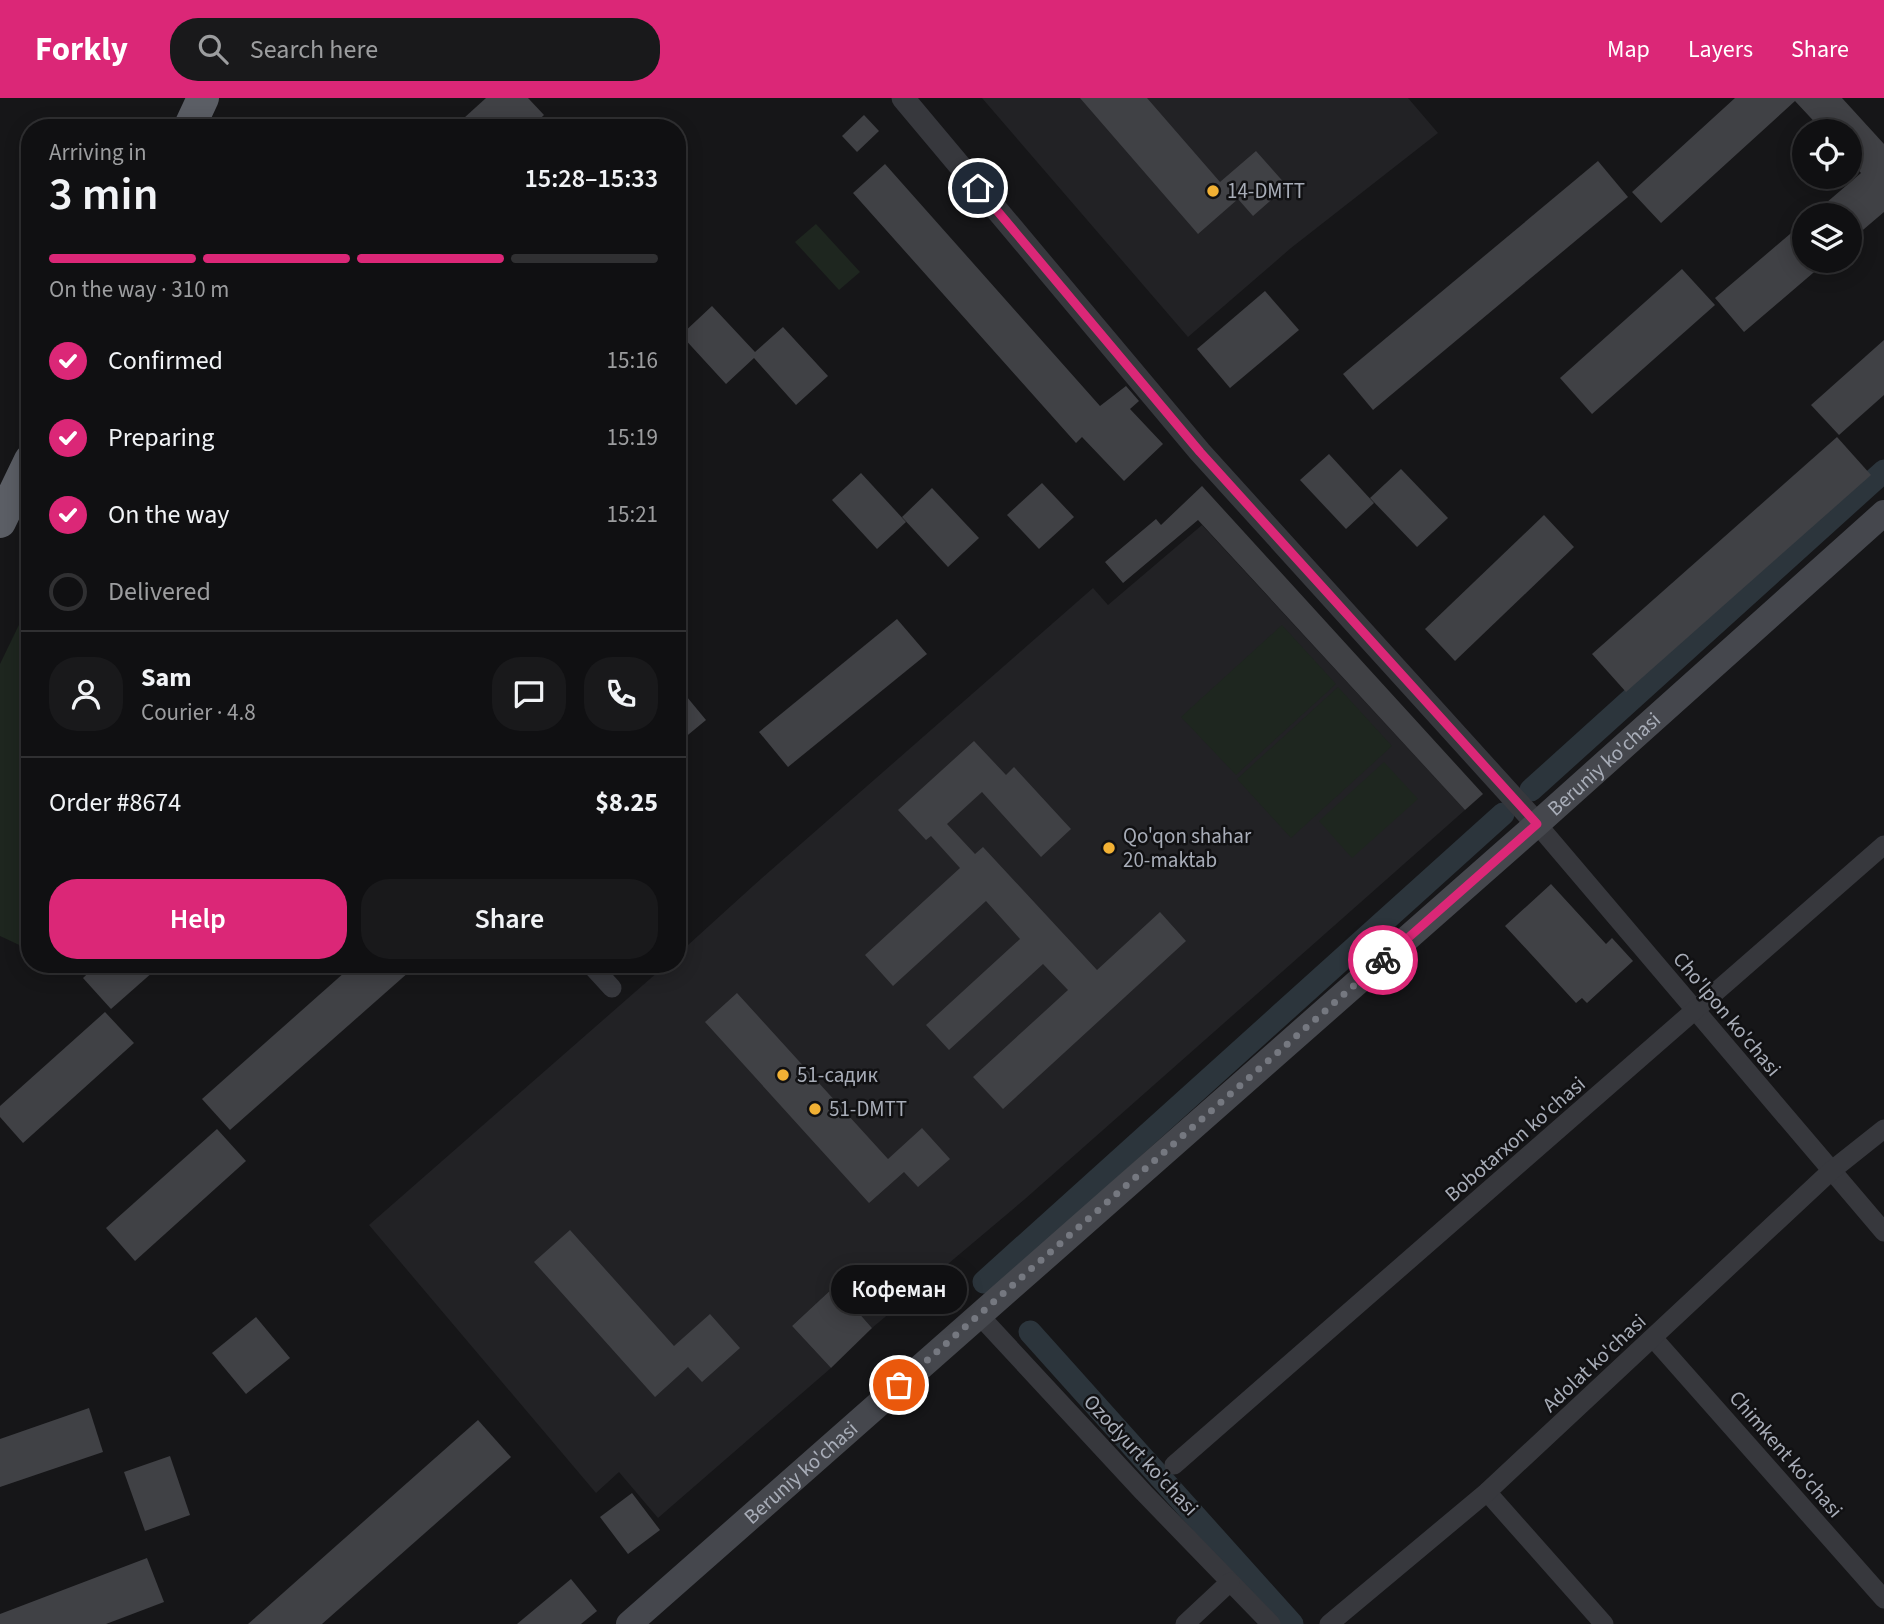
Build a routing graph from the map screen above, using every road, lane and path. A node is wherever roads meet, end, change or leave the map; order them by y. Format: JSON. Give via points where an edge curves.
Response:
{"nodes":[{"id":1,"x":203,"y":98,"type":"edge"},
{"id":2,"x":902,"y":98,"type":"edge"},
{"id":3,"x":193,"y":119,"type":"edge"},
{"id":4,"x":21,"y":479,"type":"edge"},
{"id":5,"x":1884,"y":513,"type":"edge"},
{"id":6,"x":0,"y":522,"type":"edge"},
{"id":7,"x":1537,"y":824,"type":"junction"},
{"id":8,"x":1884,"y":845,"type":"edge"},
{"id":9,"x":598,"y":973,"type":"edge"},
{"id":10,"x":612,"y":988,"type":"dead end"},
{"id":11,"x":1695,"y":1012,"type":"junction"},
{"id":12,"x":1884,"y":1129,"type":"edge"},
{"id":13,"x":1831,"y":1171,"type":"junction"},
{"id":14,"x":1884,"y":1232,"type":"edge"},
{"id":15,"x":979,"y":1315,"type":"junction"},
{"id":16,"x":1654,"y":1339,"type":"junction"},
{"id":17,"x":1174,"y":1465,"type":"dead end"},
{"id":18,"x":1487,"y":1492,"type":"junction"},
{"id":19,"x":1230,"y":1582,"type":"junction"},
{"id":20,"x":1884,"y":1599,"type":"edge"},
{"id":21,"x":629,"y":1624,"type":"edge"},
{"id":22,"x":1185,"y":1624,"type":"edge"},
{"id":23,"x":1271,"y":1624,"type":"edge"},
{"id":24,"x":1329,"y":1624,"type":"edge"},
{"id":25,"x":1604,"y":1624,"type":"edge"}],
"edges":[{"from":1,"to":3,"type":"highway"},
{"from":2,"to":7,"type":"street","via":[[1200,452]]},
{"from":4,"to":6,"type":"highway"},
{"from":5,"to":7,"type":"main road","name":"Beruniy ko'chasi"},
{"from":7,"to":11,"type":"street","name":"Cho'lpon ko'chasi"},
{"from":7,"to":15,"type":"main road","name":"Beruniy ko'chasi"},
{"from":8,"to":11,"type":"street","name":"Bobotarxon ko'chasi"},
{"from":9,"to":10,"type":"street"},
{"from":11,"to":13,"type":"street","name":"Cho'lpon ko'chasi"},
{"from":11,"to":17,"type":"street","name":"Bobotarxon ko'chasi"},
{"from":12,"to":13,"type":"street","name":"Adolat ko'chasi"},
{"from":13,"to":14,"type":"street","name":"Cho'lpon ko'chasi"},
{"from":13,"to":16,"type":"street","name":"Adolat ko'chasi"},
{"from":15,"to":19,"type":"street","name":"Ozodyurt ko'chasi"},
{"from":15,"to":21,"type":"main road","name":"Beruniy ko'chasi"},
{"from":16,"to":18,"type":"street","name":"Adolat ko'chasi"},
{"from":16,"to":20,"type":"street","name":"Chimkent ko'chasi"},
{"from":18,"to":24,"type":"street","name":"Adolat ko'chasi"},
{"from":18,"to":25,"type":"street"},
{"from":19,"to":22,"type":"street"},
{"from":19,"to":23,"type":"street","name":"Ozodyurt ko'chasi"}]}
